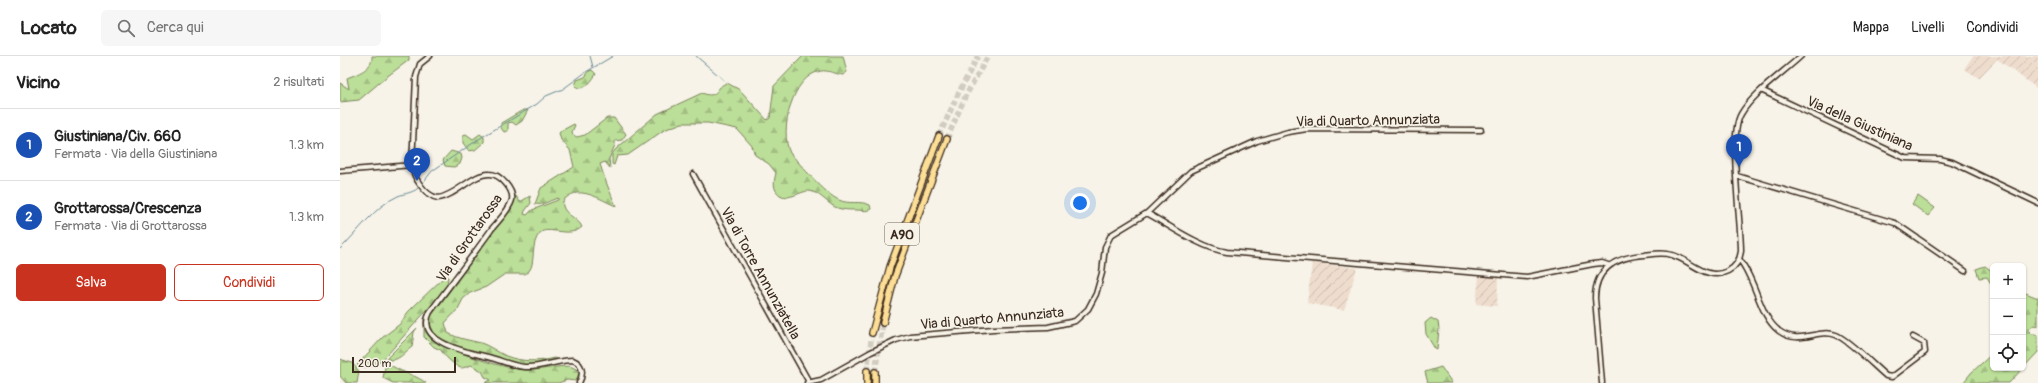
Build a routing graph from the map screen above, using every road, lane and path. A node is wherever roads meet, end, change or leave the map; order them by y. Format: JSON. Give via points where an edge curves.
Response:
{"nodes":[{"id":1,"x":430,"y":56,"type":"edge"},
{"id":2,"x":1801,"y":56,"type":"edge"},
{"id":3,"x":1762,"y":91,"type":"junction"},
{"id":4,"x":1481,"y":130,"type":"dead end"},
{"id":5,"x":939,"y":136,"type":"tunnel mouth"},
{"id":6,"x":947,"y":139,"type":"tunnel mouth"},
{"id":7,"x":412,"y":165,"type":"junction"},
{"id":8,"x":340,"y":171,"type":"edge"},
{"id":9,"x":693,"y":174,"type":"dead end"},
{"id":10,"x":1737,"y":176,"type":"junction"},
{"id":11,"x":2038,"y":203,"type":"edge"},
{"id":12,"x":1147,"y":213,"type":"junction"},
{"id":13,"x":1739,"y":259,"type":"junction"},
{"id":14,"x":1608,"y":265,"type":"junction"},
{"id":15,"x":1965,"y":271,"type":"dead end"},
{"id":16,"x":883,"y":323,"type":"tunnel mouth"},
{"id":17,"x":872,"y":333,"type":"tunnel mouth"},
{"id":18,"x":1913,"y":337,"type":"dead end"},
{"id":19,"x":867,"y":371,"type":"tunnel mouth"},
{"id":20,"x":875,"y":372,"type":"tunnel mouth"},
{"id":21,"x":579,"y":383,"type":"edge"},
{"id":22,"x":808,"y":383,"type":"edge"},
{"id":23,"x":867,"y":383,"type":"edge"},
{"id":24,"x":875,"y":383,"type":"edge"},
{"id":25,"x":1602,"y":383,"type":"edge"}],
"edges":[{"from":1,"to":7,"type":"street","name":"Via di Grottarossa","via":[[420,64],[416,77]]},
{"from":2,"to":3,"type":"street"},
{"from":3,"to":10,"type":"street","via":[[1745,108],[1738,121]]},
{"from":3,"to":11,"type":"street","name":"Via della Giustiniana","via":[[1905,158],[1952,162]]},
{"from":4,"to":12,"type":"street","name":"Via di Quarto Annunziata","via":[[1322,129],[1288,132],[1247,145],[1190,172]]},
{"from":5,"to":17,"type":"highway","number":"A90","via":[[890,267]]},
{"from":6,"to":16,"type":"highway","number":"A90","via":[[895,276]]},
{"from":7,"to":8,"type":"street"},
{"from":7,"to":21,"type":"street","name":"Via di Grottarossa","via":[[418,180],[433,197],[441,198],[481,176],[491,174],[501,179],[512,197],[498,221],[430,312],[426,321],[429,332],[457,350],[513,365],[526,367],[573,360],[580,364],[582,369]]},
{"from":9,"to":22,"type":"street","name":"Via di Torre Annunziatella"},
{"from":10,"to":13,"type":"street","via":[[1741,245]]},
{"from":10,"to":15,"type":"street","via":[[1895,223]]},
{"from":12,"to":14,"type":"street","via":[[1193,238],[1227,252],[1527,277],[1586,264]]},
{"from":12,"to":22,"type":"street","name":"Via di Quarto Annunziata","via":[[1108,239],[1098,291],[1088,309],[1075,321],[1048,327],[910,336],[871,352],[821,380]]},
{"from":13,"to":14,"type":"street","via":[[1730,270],[1716,274],[1706,272],[1676,256],[1665,254],[1626,257]]},
{"from":13,"to":18,"type":"street","via":[[1770,322],[1791,337],[1836,335],[1886,376],[1892,377],[1925,352],[1924,343]]},
{"from":14,"to":25,"type":"street","via":[[1597,281],[1595,296]]},
{"from":19,"to":23,"type":"highway"},
{"from":20,"to":24,"type":"highway"}]}
